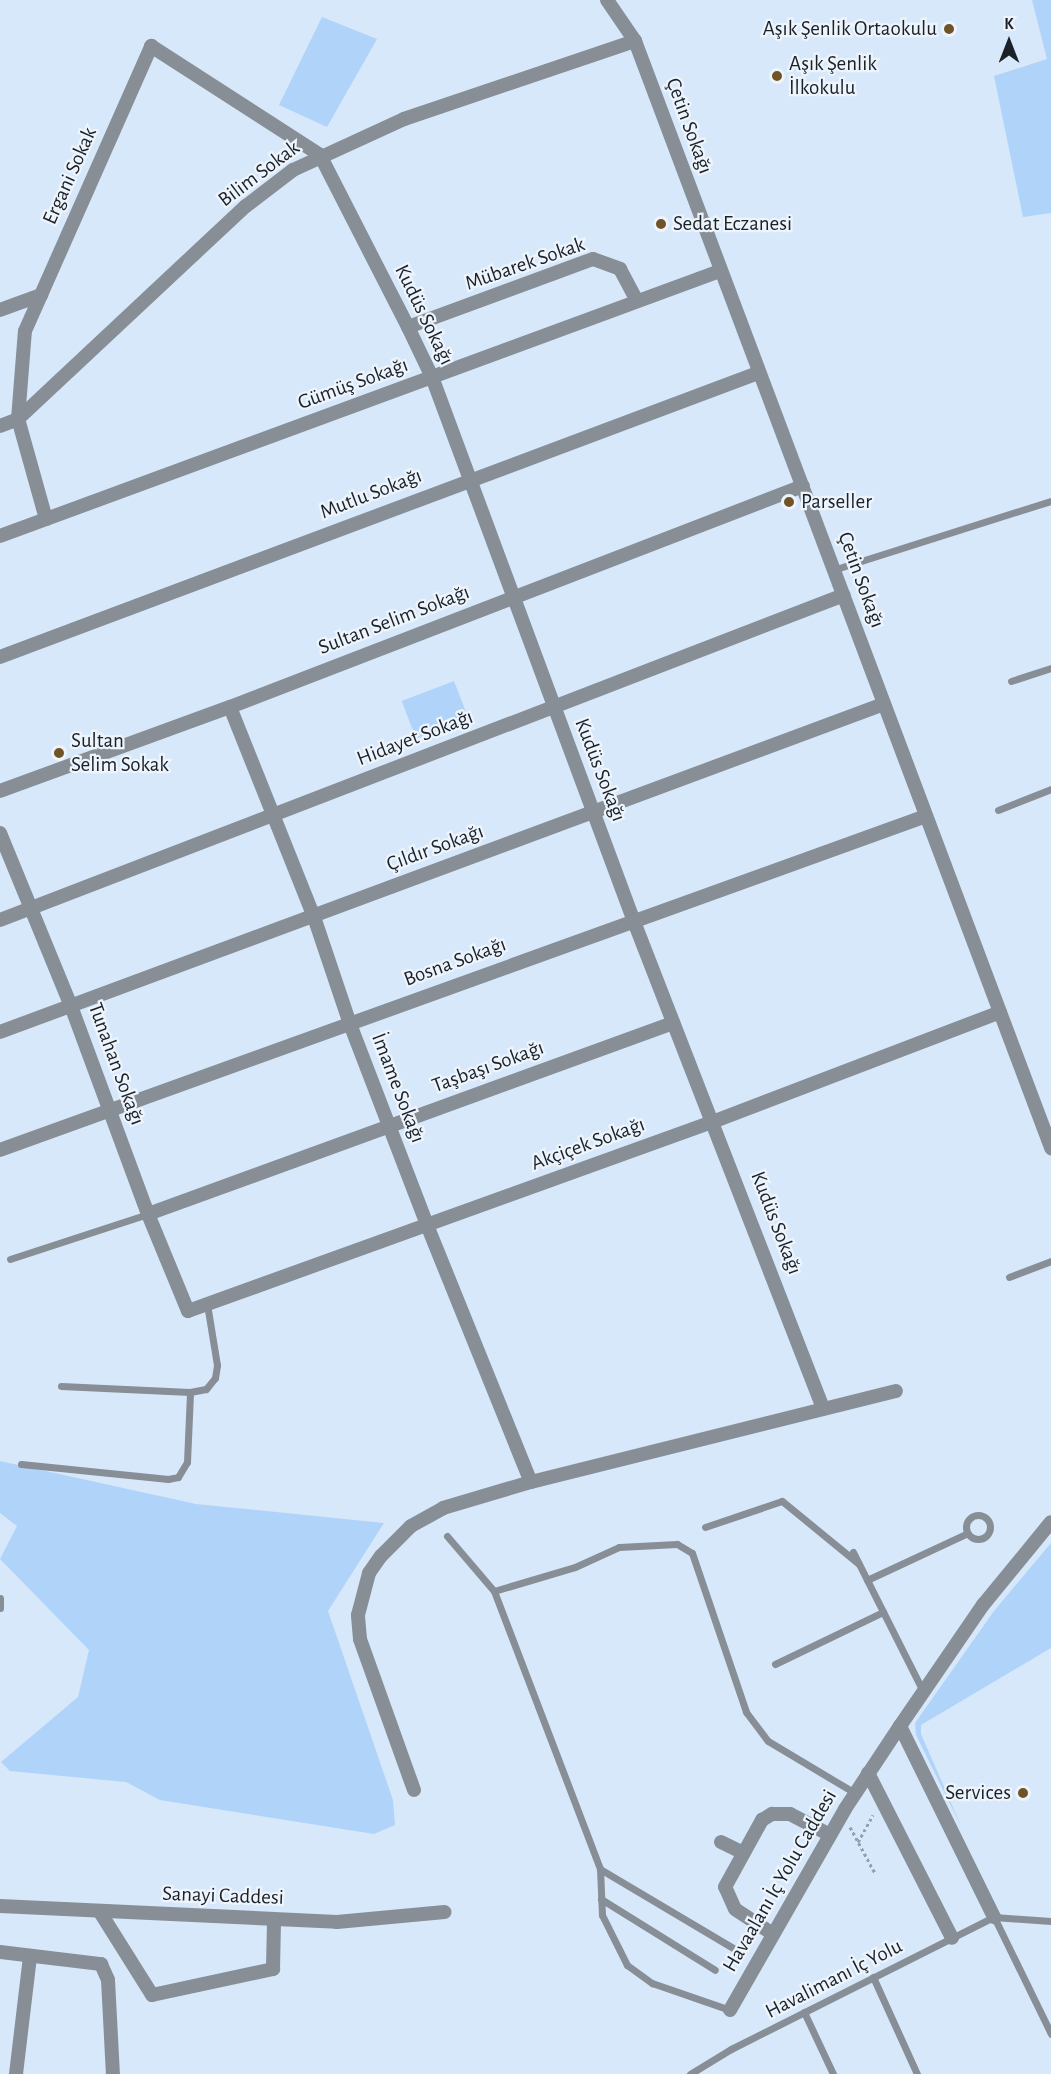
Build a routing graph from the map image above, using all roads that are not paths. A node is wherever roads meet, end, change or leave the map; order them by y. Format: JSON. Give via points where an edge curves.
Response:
{"nodes":[{"id":1,"x":607,"y":0,"type":"edge"},
{"id":2,"x":635,"y":41,"type":"junction"},
{"id":3,"x":320,"y":154,"type":"junction"},
{"id":4,"x":720,"y":271,"type":"junction"},
{"id":5,"x":41,"y":296,"type":"junction"},
{"id":6,"x":637,"y":301,"type":"junction"},
{"id":7,"x":0,"y":310,"type":"edge"},
{"id":8,"x":408,"y":327,"type":"junction"},
{"id":9,"x":758,"y":373,"type":"junction"},
{"id":10,"x":432,"y":377,"type":"junction"},
{"id":11,"x":18,"y":419,"type":"junction"},
{"id":12,"x":0,"y":426,"type":"edge"},
{"id":13,"x":471,"y":478,"type":"junction"},
{"id":14,"x":803,"y":486,"type":"junction"},
{"id":15,"x":1051,"y":501,"type":"edge"},
{"id":16,"x":46,"y":519,"type":"junction"},
{"id":17,"x":0,"y":536,"type":"edge"},
{"id":18,"x":836,"y":569,"type":"junction"},
{"id":19,"x":844,"y":595,"type":"junction"},
{"id":20,"x":514,"y":596,"type":"junction"},
{"id":21,"x":0,"y":657,"type":"edge"},
{"id":22,"x":1051,"y":668,"type":"edge"},
{"id":23,"x":1011,"y":681,"type":"dead end"},
{"id":24,"x":884,"y":704,"type":"junction"},
{"id":25,"x":230,"y":707,"type":"junction"},
{"id":26,"x":554,"y":707,"type":"junction"},
{"id":27,"x":1051,"y":789,"type":"edge"},
{"id":28,"x":0,"y":790,"type":"edge"},
{"id":29,"x":998,"y":810,"type":"dead end"},
{"id":30,"x":594,"y":813,"type":"junction"},
{"id":31,"x":273,"y":814,"type":"junction"},
{"id":32,"x":926,"y":816,"type":"junction"},
{"id":33,"x":0,"y":833,"type":"edge"},
{"id":34,"x":33,"y":908,"type":"junction"},
{"id":35,"x":313,"y":914,"type":"junction"},
{"id":36,"x":633,"y":919,"type":"junction"},
{"id":37,"x":0,"y":920,"type":"edge"},
{"id":38,"x":72,"y":1006,"type":"junction"},
{"id":39,"x":1000,"y":1012,"type":"junction"},
{"id":40,"x":673,"y":1023,"type":"junction"},
{"id":41,"x":350,"y":1024,"type":"junction"},
{"id":42,"x":0,"y":1032,"type":"edge"},
{"id":43,"x":111,"y":1111,"type":"junction"},
{"id":44,"x":715,"y":1121,"type":"junction"},
{"id":45,"x":390,"y":1125,"type":"junction"},
{"id":46,"x":1051,"y":1148,"type":"edge"},
{"id":47,"x":0,"y":1150,"type":"edge"},
{"id":48,"x":148,"y":1214,"type":"junction"},
{"id":49,"x":427,"y":1225,"type":"junction"},
{"id":50,"x":10,"y":1259,"type":"dead end"},
{"id":51,"x":1051,"y":1261,"type":"edge"},
{"id":52,"x":1009,"y":1277,"type":"dead end"},
{"id":53,"x":207,"y":1304,"type":"junction"},
{"id":54,"x":188,"y":1311,"type":"joint"},
{"id":55,"x":61,"y":1386,"type":"dead end"},
{"id":56,"x":896,"y":1391,"type":"dead end"},
{"id":57,"x":190,"y":1392,"type":"junction"},
{"id":58,"x":824,"y":1408,"type":"junction"},
{"id":59,"x":21,"y":1464,"type":"dead end"},
{"id":60,"x":531,"y":1482,"type":"junction"},
{"id":61,"x":1051,"y":1522,"type":"edge"},
{"id":62,"x":705,"y":1527,"type":"dead end"},
{"id":63,"x":968,"y":1533,"type":"dead end"},
{"id":64,"x":447,"y":1536,"type":"dead end"},
{"id":65,"x":853,"y":1552,"type":"dead end"},
{"id":66,"x":859,"y":1564,"type":"junction"},
{"id":67,"x":867,"y":1580,"type":"junction"},
{"id":68,"x":494,"y":1590,"type":"junction"},
{"id":69,"x":0,"y":1598,"type":"edge"},
{"id":70,"x":0,"y":1608,"type":"edge"},
{"id":71,"x":883,"y":1612,"type":"junction"},
{"id":72,"x":775,"y":1664,"type":"dead end"},
{"id":73,"x":923,"y":1691,"type":"junction"},
{"id":74,"x":900,"y":1726,"type":"junction"},
{"id":75,"x":868,"y":1773,"type":"junction"},
{"id":76,"x":414,"y":1790,"type":"dead end"},
{"id":77,"x":855,"y":1793,"type":"junction"},
{"id":78,"x":836,"y":1835,"type":"junction"},
{"id":79,"x":721,"y":1842,"type":"dead end"},
{"id":80,"x":744,"y":1853,"type":"junction"},
{"id":81,"x":600,"y":1869,"type":"junction"},
{"id":82,"x":601,"y":1899,"type":"junction"},
{"id":83,"x":0,"y":1906,"type":"edge"},
{"id":84,"x":100,"y":1912,"type":"junction"},
{"id":85,"x":445,"y":1912,"type":"dead end"},
{"id":86,"x":994,"y":1917,"type":"junction"},
{"id":87,"x":274,"y":1920,"type":"junction"},
{"id":88,"x":1051,"y":1921,"type":"edge"},
{"id":89,"x":773,"y":1934,"type":"junction"},
{"id":90,"x":952,"y":1938,"type":"junction"},
{"id":91,"x":733,"y":1948,"type":"dead end"},
{"id":92,"x":0,"y":1952,"type":"edge"},
{"id":93,"x":30,"y":1956,"type":"junction"},
{"id":94,"x":715,"y":1970,"type":"dead end"},
{"id":95,"x":873,"y":1977,"type":"junction"},
{"id":96,"x":730,"y":2010,"type":"joint"},
{"id":97,"x":804,"y":2012,"type":"junction"},
{"id":98,"x":1051,"y":2034,"type":"edge"},
{"id":99,"x":16,"y":2074,"type":"edge"},
{"id":100,"x":113,"y":2074,"type":"edge"},
{"id":101,"x":690,"y":2074,"type":"edge"},
{"id":102,"x":833,"y":2074,"type":"edge"},
{"id":103,"x":917,"y":2074,"type":"edge"}],
"edges":[{"from":1,"to":2,"type":"street","name":"Çetin Sokağı"},
{"from":2,"to":3,"type":"street","name":"Bilim Sokak","via":[[404,118]]},
{"from":2,"to":4,"type":"street","name":"Çetin Sokağı"},
{"from":3,"to":5,"type":"street","name":"Ergani Sokak","via":[[151,46]]},
{"from":3,"to":8,"type":"street","name":"Kudüs Sokağı"},
{"from":3,"to":11,"type":"street","name":"Bilim Sokak","via":[[246,206]]},
{"from":4,"to":6,"type":"street","name":"Gümüş Sokağı"},
{"from":4,"to":9,"type":"street","name":"Çetin Sokağı"},
{"from":5,"to":7,"type":"street"},
{"from":5,"to":11,"type":"street","name":"Ergani Sokak","via":[[25,332]]},
{"from":6,"to":8,"type":"street","name":"Mübarek Sokak","via":[[620,269],[593,260]]},
{"from":6,"to":10,"type":"street","name":"Gümüş Sokağı"},
{"from":8,"to":10,"type":"street","name":"Kudüs Sokağı"},
{"from":9,"to":13,"type":"street","name":"Mutlu Sokağı"},
{"from":9,"to":14,"type":"street","name":"Çetin Sokağı"},
{"from":10,"to":13,"type":"street","name":"Kudüs Sokağı"},
{"from":10,"to":16,"type":"street","name":"Gümüş Sokağı"},
{"from":11,"to":12,"type":"street","name":"Bilim Sokak"},
{"from":11,"to":16,"type":"street","name":"Ergani Sokak"},
{"from":13,"to":20,"type":"street","name":"Kudüs Sokağı"},
{"from":13,"to":21,"type":"street","name":"Mutlu Sokağı"},
{"from":14,"to":18,"type":"street","name":"Çetin Sokağı"},
{"from":14,"to":20,"type":"street","name":"Sultan Selim Sokağı"},
{"from":15,"to":18,"type":"lane"},
{"from":16,"to":17,"type":"street","name":"Gümüş Sokağı"},
{"from":18,"to":19,"type":"street","name":"Çetin Sokağı"},
{"from":19,"to":24,"type":"street","name":"Çetin Sokağı"},
{"from":19,"to":26,"type":"street","name":"Hidayet Sokağı"},
{"from":20,"to":25,"type":"street","name":"Sultan Selim Sokağı"},
{"from":20,"to":26,"type":"street","name":"Kudüs Sokağı"},
{"from":22,"to":23,"type":"lane"},
{"from":24,"to":30,"type":"street","name":"Çıldır Sokağı"},
{"from":24,"to":32,"type":"street","name":"Çetin Sokağı"},
{"from":25,"to":28,"type":"street","name":"Sultan Selim Sokağı"},
{"from":25,"to":31,"type":"street","name":"İmame Sokağı"},
{"from":26,"to":30,"type":"street","name":"Kudüs Sokağı"},
{"from":26,"to":31,"type":"street","name":"Hidayet Sokağı"},
{"from":27,"to":29,"type":"lane"},
{"from":30,"to":35,"type":"street","name":"Çıldır Sokağı"},
{"from":30,"to":36,"type":"street","name":"Kudüs Sokağı"},
{"from":31,"to":34,"type":"street","name":"Hidayet Sokağı"},
{"from":31,"to":35,"type":"street","name":"İmame Sokağı"},
{"from":32,"to":36,"type":"street","name":"Bosna Sokağı"},
{"from":32,"to":39,"type":"street","name":"Çetin Sokağı"},
{"from":33,"to":34,"type":"street","name":"Tunahan Sokağı"},
{"from":34,"to":37,"type":"street","name":"Hidayet Sokağı"},
{"from":34,"to":38,"type":"street","name":"Tunahan Sokağı"},
{"from":35,"to":38,"type":"street","name":"Çıldır Sokağı"},
{"from":35,"to":41,"type":"street","name":"İmame Sokağı"},
{"from":36,"to":40,"type":"street","name":"Kudüs Sokağı"},
{"from":36,"to":41,"type":"street","name":"Bosna Sokağı"},
{"from":38,"to":42,"type":"street","name":"Çıldır Sokağı"},
{"from":38,"to":43,"type":"street","name":"Tunahan Sokağı"},
{"from":39,"to":44,"type":"street","name":"Akçiçek Sokağı"},
{"from":39,"to":46,"type":"street","name":"Çetin Sokağı"},
{"from":40,"to":44,"type":"street","name":"Kudüs Sokağı"},
{"from":40,"to":45,"type":"street","name":"Taşbaşı Sokağı"},
{"from":41,"to":43,"type":"street","name":"Bosna Sokağı"},
{"from":41,"to":45,"type":"street","name":"İmame Sokağı"},
{"from":43,"to":47,"type":"street","name":"Bosna Sokağı"},
{"from":43,"to":48,"type":"street","name":"Tunahan Sokağı"},
{"from":44,"to":49,"type":"street","name":"Akçiçek Sokağı"},
{"from":44,"to":58,"type":"street","name":"Kudüs Sokağı"},
{"from":45,"to":48,"type":"street","name":"Taşbaşı Sokağı"},
{"from":45,"to":49,"type":"street","name":"İmame Sokağı"},
{"from":48,"to":50,"type":"lane"},
{"from":48,"to":54,"type":"street","name":"Tunahan Sokağı"},
{"from":49,"to":53,"type":"street","name":"Akçiçek Sokağı"},
{"from":49,"to":60,"type":"street","name":"İmame Sokağı"},
{"from":51,"to":52,"type":"lane"},
{"from":53,"to":54,"type":"street","name":"Akçiçek Sokağı"},
{"from":53,"to":57,"type":"lane","via":[[215,1345],[215,1378],[206,1389]]},
{"from":55,"to":57,"type":"lane"},
{"from":56,"to":58,"type":"street"},
{"from":57,"to":59,"type":"lane","via":[[187,1462],[178,1477]]},
{"from":58,"to":60,"type":"street"},
{"from":60,"to":76,"type":"street","via":[[426,1516],[394,1541],[369,1573],[358,1615],[360,1639]]},
{"from":61,"to":73,"type":"street","name":"Havaalanı İç Yolu Caddesi","via":[[982,1605]]},
{"from":62,"to":66,"type":"lane","via":[[782,1501]]},
{"from":63,"to":67,"type":"lane"},
{"from":64,"to":68,"type":"lane"},
{"from":65,"to":66,"type":"lane"},
{"from":66,"to":67,"type":"lane"},
{"from":67,"to":71,"type":"lane"},
{"from":68,"to":77,"type":"lane","via":[[575,1567],[619,1547],[677,1544],[692,1553],[746,1712],[768,1741]]},
{"from":68,"to":81,"type":"lane"},
{"from":69,"to":70,"type":"lane"},
{"from":71,"to":72,"type":"lane"},
{"from":71,"to":73,"type":"lane"},
{"from":73,"to":74,"type":"street","name":"Havaalanı İç Yolu Caddesi"},
{"from":74,"to":75,"type":"street","name":"Havaalanı İç Yolu Caddesi"},
{"from":74,"to":86,"type":"street"},
{"from":75,"to":77,"type":"street","name":"Havaalanı İç Yolu Caddesi"},
{"from":75,"to":90,"type":"street"},
{"from":77,"to":78,"type":"street","name":"Havaalanı İç Yolu Caddesi"},
{"from":78,"to":80,"type":"street","via":[[790,1814],[772,1814],[762,1820]]},
{"from":78,"to":89,"type":"street","name":"Havaalanı İç Yolu Caddesi"},
{"from":79,"to":80,"type":"street"},
{"from":80,"to":89,"type":"street","via":[[725,1887],[729,1902],[744,1917]]},
{"from":81,"to":82,"type":"lane"},
{"from":81,"to":91,"type":"lane"},
{"from":82,"to":94,"type":"lane"},
{"from":82,"to":96,"type":"lane","via":[[602,1915],[627,1965],[652,1983]]},
{"from":83,"to":84,"type":"street","name":"Sanayi Caddesi"},
{"from":84,"to":87,"type":"street","name":"Sanayi Caddesi"},
{"from":84,"to":87,"type":"street","via":[[152,1995],[273,1968]]},
{"from":85,"to":87,"type":"street","name":"Sanayi Caddesi","via":[[337,1922]]},
{"from":86,"to":88,"type":"lane"},
{"from":86,"to":90,"type":"lane","name":"Havalimanı İç Yolu"},
{"from":86,"to":98,"type":"lane"},
{"from":89,"to":96,"type":"street","name":"Havaalanı İç Yolu Caddesi"},
{"from":90,"to":95,"type":"lane","name":"Havalimanı İç Yolu"},
{"from":92,"to":93,"type":"street"},
{"from":93,"to":99,"type":"street"},
{"from":93,"to":100,"type":"street","via":[[101,1965],[108,1980]]},
{"from":95,"to":97,"type":"lane","name":"Havalimanı İç Yolu"},
{"from":95,"to":103,"type":"lane"},
{"from":97,"to":101,"type":"lane","name":"Havalimanı İç Yolu"},
{"from":97,"to":102,"type":"lane"}]}
